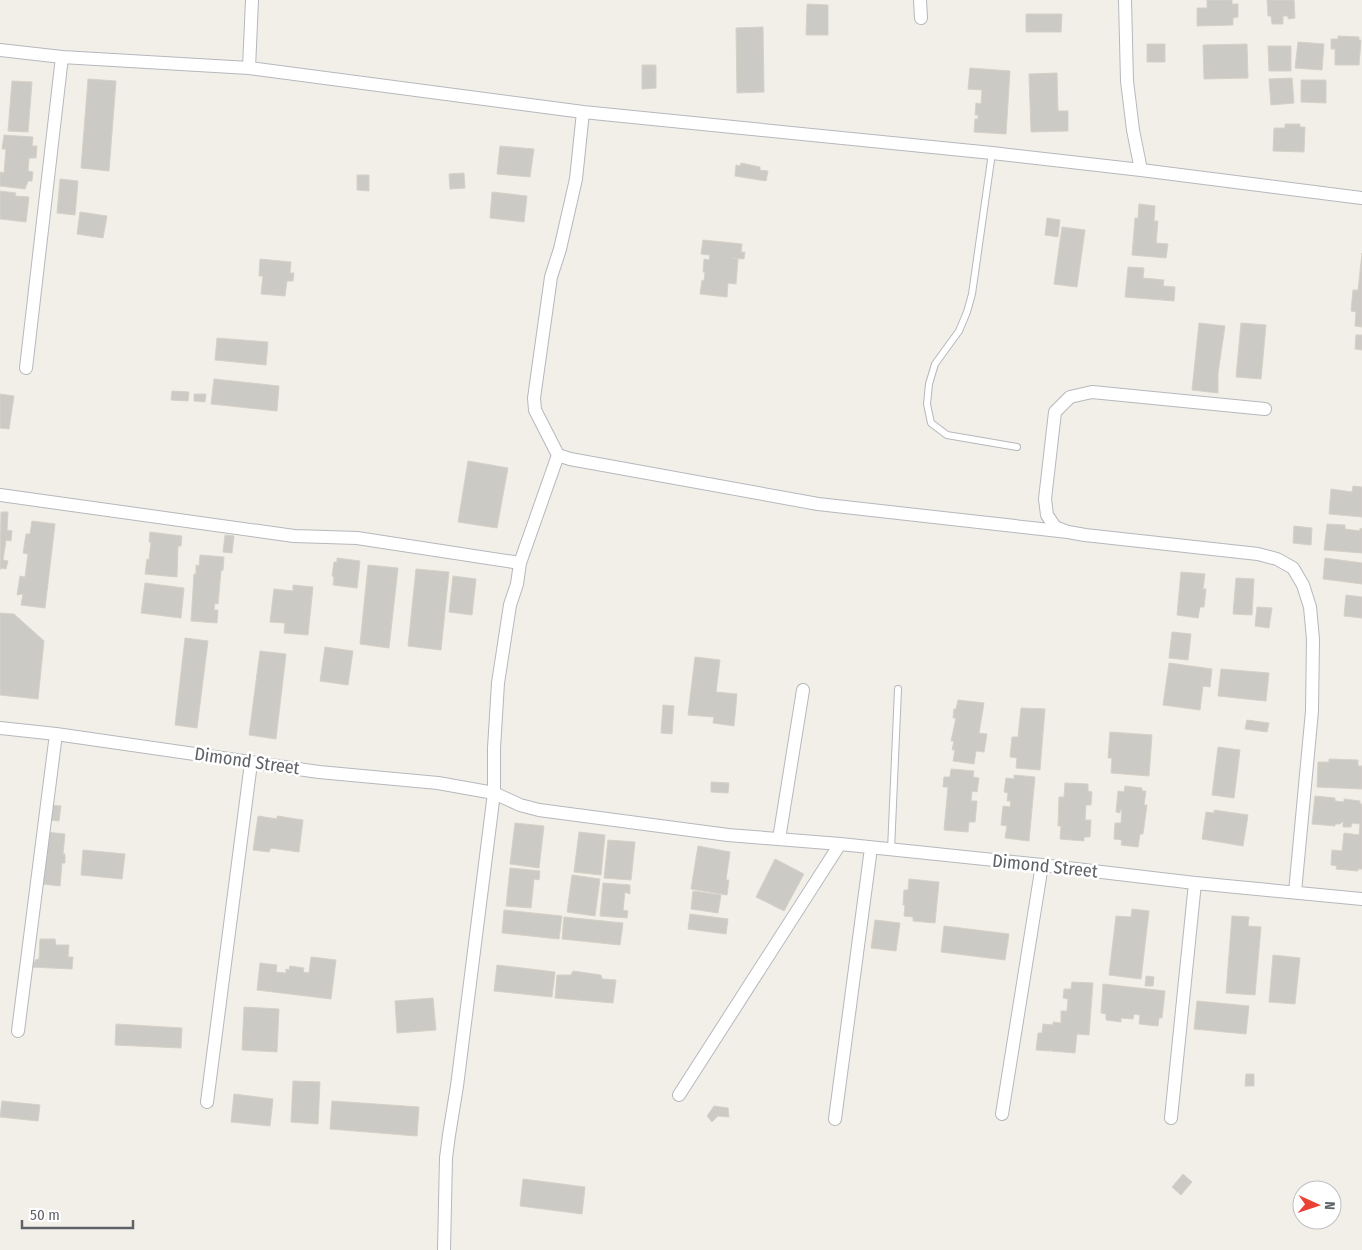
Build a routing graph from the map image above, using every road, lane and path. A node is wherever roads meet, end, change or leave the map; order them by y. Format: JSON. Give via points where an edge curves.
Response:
{"nodes":[{"id":1,"x":252,"y":0,"type":"edge"},
{"id":2,"x":920,"y":0,"type":"edge"},
{"id":3,"x":1125,"y":0,"type":"edge"},
{"id":4,"x":921,"y":18,"type":"dead end"},
{"id":5,"x":0,"y":50,"type":"edge"},
{"id":6,"x":62,"y":57,"type":"junction"},
{"id":7,"x":249,"y":68,"type":"junction"},
{"id":8,"x":583,"y":112,"type":"junction"},
{"id":9,"x":992,"y":153,"type":"junction"},
{"id":10,"x":1141,"y":170,"type":"junction"},
{"id":11,"x":1362,"y":198,"type":"edge"},
{"id":12,"x":26,"y":368,"type":"dead end"},
{"id":13,"x":1265,"y":409,"type":"dead end"},
{"id":14,"x":1017,"y":447,"type":"dead end"},
{"id":15,"x":558,"y":455,"type":"junction"},
{"id":16,"x":0,"y":495,"type":"edge"},
{"id":17,"x":1068,"y":532,"type":"junction"},
{"id":18,"x":520,"y":563,"type":"junction"},
{"id":19,"x":898,"y":688,"type":"dead end"},
{"id":20,"x":802,"y":690,"type":"dead end"},
{"id":21,"x":0,"y":728,"type":"edge"},
{"id":22,"x":56,"y":734,"type":"junction"},
{"id":23,"x":251,"y":763,"type":"junction"},
{"id":24,"x":494,"y":793,"type":"junction"},
{"id":25,"x":779,"y":839,"type":"junction"},
{"id":26,"x":840,"y":844,"type":"junction"},
{"id":27,"x":871,"y":848,"type":"junction"},
{"id":28,"x":891,"y":850,"type":"junction"},
{"id":29,"x":1042,"y":865,"type":"junction"},
{"id":30,"x":1195,"y":883,"type":"junction"},
{"id":31,"x":1295,"y":892,"type":"junction"},
{"id":32,"x":1362,"y":899,"type":"edge"},
{"id":33,"x":18,"y":1031,"type":"dead end"},
{"id":34,"x":679,"y":1095,"type":"dead end"},
{"id":35,"x":207,"y":1102,"type":"dead end"},
{"id":36,"x":1002,"y":1114,"type":"dead end"},
{"id":37,"x":1171,"y":1118,"type":"dead end"},
{"id":38,"x":835,"y":1119,"type":"dead end"},
{"id":39,"x":444,"y":1250,"type":"edge"}],
"edges":[{"from":1,"to":7,"type":"street"},
{"from":2,"to":4,"type":"street"},
{"from":3,"to":10,"type":"street","via":[[1127,81]]},
{"from":5,"to":6,"type":"street"},
{"from":6,"to":7,"type":"street"},
{"from":6,"to":12,"type":"street"},
{"from":7,"to":8,"type":"street"},
{"from":8,"to":9,"type":"street"},
{"from":8,"to":15,"type":"street","via":[[576,179],[551,277],[534,398],[535,410]]},
{"from":9,"to":10,"type":"street"},
{"from":9,"to":14,"type":"lane","via":[[972,294],[959,331],[935,364],[927,404],[931,423],[947,435]]},
{"from":10,"to":11,"type":"street"},
{"from":13,"to":17,"type":"street","via":[[1092,392],[1070,397],[1055,412],[1045,499],[1047,515],[1055,527]]},
{"from":15,"to":17,"type":"street","via":[[818,504]]},
{"from":15,"to":18,"type":"street"},
{"from":16,"to":18,"type":"street","via":[[294,536],[357,538]]},
{"from":17,"to":31,"type":"street","via":[[1258,554],[1277,559],[1292,568],[1303,585],[1310,607],[1313,639],[1312,702]]},
{"from":18,"to":24,"type":"street","via":[[499,674]]},
{"from":19,"to":28,"type":"lane"},
{"from":20,"to":25,"type":"street"},
{"from":21,"to":22,"type":"street","name":"Dimond Street"},
{"from":22,"to":23,"type":"street","name":"Dimond Street"},
{"from":22,"to":33,"type":"street"},
{"from":23,"to":24,"type":"street","name":"Dimond Street","via":[[438,783]]},
{"from":23,"to":35,"type":"street"},
{"from":24,"to":25,"type":"street","name":"Dimond Street","via":[[539,810]]},
{"from":24,"to":39,"type":"street","via":[[448,1142]]},
{"from":25,"to":26,"type":"street","name":"Dimond Street"},
{"from":26,"to":27,"type":"street","name":"Dimond Street"},
{"from":26,"to":34,"type":"street"},
{"from":27,"to":28,"type":"street","name":"Dimond Street"},
{"from":27,"to":38,"type":"street"},
{"from":28,"to":29,"type":"street","name":"Dimond Street"},
{"from":29,"to":30,"type":"street","name":"Dimond Street"},
{"from":29,"to":36,"type":"street"},
{"from":30,"to":31,"type":"street","name":"Dimond Street"},
{"from":30,"to":37,"type":"street"},
{"from":31,"to":32,"type":"street","name":"Dimond Street"}]}
